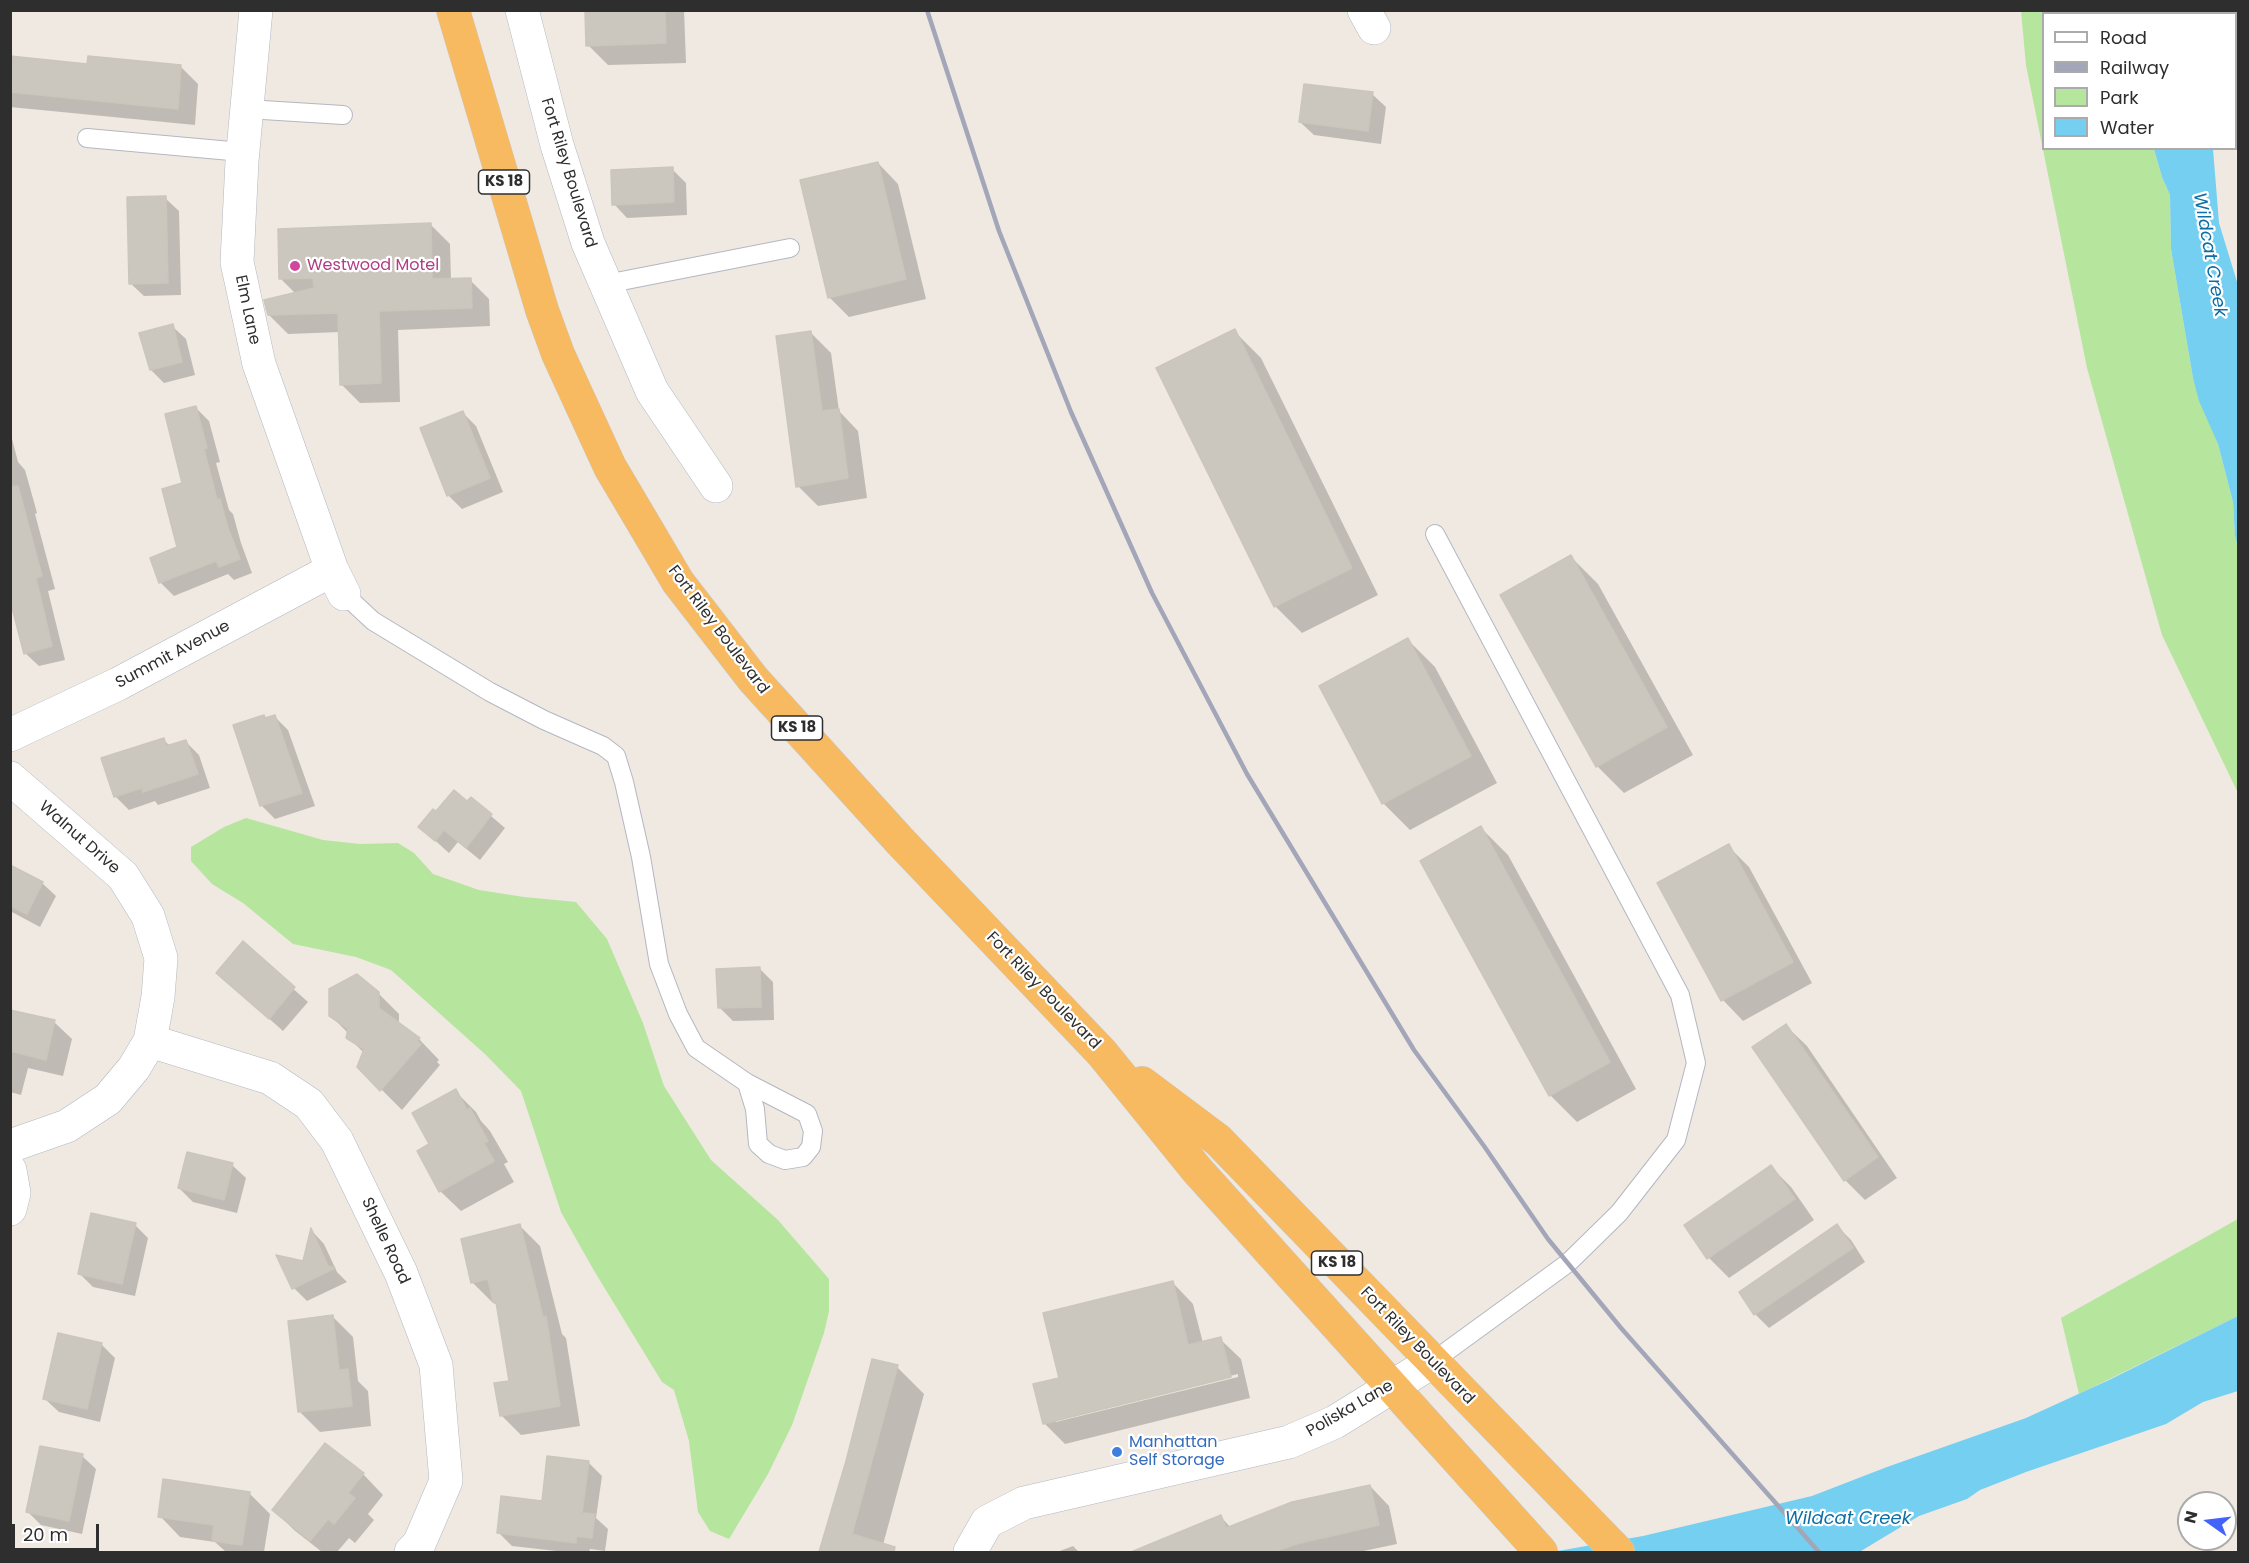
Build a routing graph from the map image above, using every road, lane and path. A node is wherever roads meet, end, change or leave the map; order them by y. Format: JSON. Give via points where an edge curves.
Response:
{"nodes":[{"id":1,"x":256,"y":10,"type":"edge"},
{"id":2,"x":453,"y":10,"type":"edge"},
{"id":3,"x":522,"y":10,"type":"edge"},
{"id":4,"x":247,"y":109,"type":"junction"},
{"id":5,"x":343,"y":116,"type":"dead end"},
{"id":6,"x":87,"y":138,"type":"dead end"},
{"id":7,"x":242,"y":152,"type":"junction"},
{"id":8,"x":790,"y":248,"type":"dead end"},
{"id":9,"x":606,"y":284,"type":"junction"},
{"id":10,"x":716,"y":486,"type":"dead end"},
{"id":11,"x":1435,"y":534,"type":"dead end"},
{"id":12,"x":338,"y":582,"type":"junction"},
{"id":13,"x":10,"y":735,"type":"edge"},
{"id":14,"x":10,"y":778,"type":"edge"},
{"id":15,"x":150,"y":1041,"type":"junction"},
{"id":16,"x":1102,"y":1053,"type":"junction"},
{"id":17,"x":747,"y":1083,"type":"junction"},
{"id":18,"x":10,"y":1146,"type":"edge"},
{"id":19,"x":10,"y":1170,"type":"edge"},
{"id":20,"x":10,"y":1209,"type":"edge"},
{"id":21,"x":1432,"y":1362,"type":"junction"},
{"id":22,"x":1392,"y":1385,"type":"junction"},
{"id":23,"x":411,"y":1552,"type":"edge"},
{"id":24,"x":970,"y":1552,"type":"edge"},
{"id":25,"x":1541,"y":1552,"type":"edge"},
{"id":26,"x":1618,"y":1552,"type":"edge"}],
"edges":[{"from":1,"to":4,"type":"street","name":"Elm Lane"},
{"from":2,"to":16,"type":"highway","name":"Fort Riley Boulevard","number":"KS 18","via":[[558,354],[610,467],[678,582],[753,679],[899,840]]},
{"from":3,"to":9,"type":"street","name":"Fort Riley Boulevard","via":[[557,145],[588,243]]},
{"from":4,"to":5,"type":"lane"},
{"from":4,"to":7,"type":"street","name":"Elm Lane"},
{"from":6,"to":7,"type":"lane"},
{"from":7,"to":12,"type":"street","name":"Elm Lane","via":[[237,262],[259,364]]},
{"from":8,"to":9,"type":"lane"},
{"from":9,"to":10,"type":"street","name":"Fort Riley Boulevard","via":[[652,391]]},
{"from":11,"to":21,"type":"lane","via":[[1680,995],[1696,1063],[1677,1140],[1619,1213],[1568,1263]]},
{"from":12,"to":13,"type":"street","name":"Summit Avenue"},
{"from":12,"to":17,"type":"lane","via":[[373,621],[480,686],[616,756],[641,857],[659,964],[678,1014],[696,1048]]},
{"from":14,"to":15,"type":"street","name":"Walnut Drive","via":[[123,876],[148,916],[162,957]]},
{"from":15,"to":18,"type":"street","name":"Walnut Drive","via":[[108,1099],[67,1126]]},
{"from":15,"to":23,"type":"street","name":"Shelle Road","via":[[270,1078],[309,1104],[337,1141],[401,1273],[436,1365],[446,1481],[419,1544]]},
{"from":16,"to":21,"type":"highway","name":"Fort Riley Boulevard","number":"KS 18","via":[[1218,1140]]},
{"from":16,"to":22,"type":"highway","name":"Fort Riley Boulevard","number":"KS 18","via":[[1197,1170]]},
{"from":17,"to":17,"type":"lane","via":[[807,1114],[813,1131],[811,1147],[803,1157],[785,1160],[758,1144],[755,1109]]},
{"from":19,"to":20,"type":"street","via":[[14,1193]]},
{"from":21,"to":22,"type":"street","name":"Poliska Lane"},
{"from":21,"to":26,"type":"highway","name":"Fort Riley Boulevard","number":"KS 18"},
{"from":22,"to":24,"type":"street","name":"Poliska Lane","via":[[1335,1422],[1289,1442],[1024,1503],[987,1521]]},
{"from":22,"to":25,"type":"highway","name":"Fort Riley Boulevard","number":"KS 18"}]}
